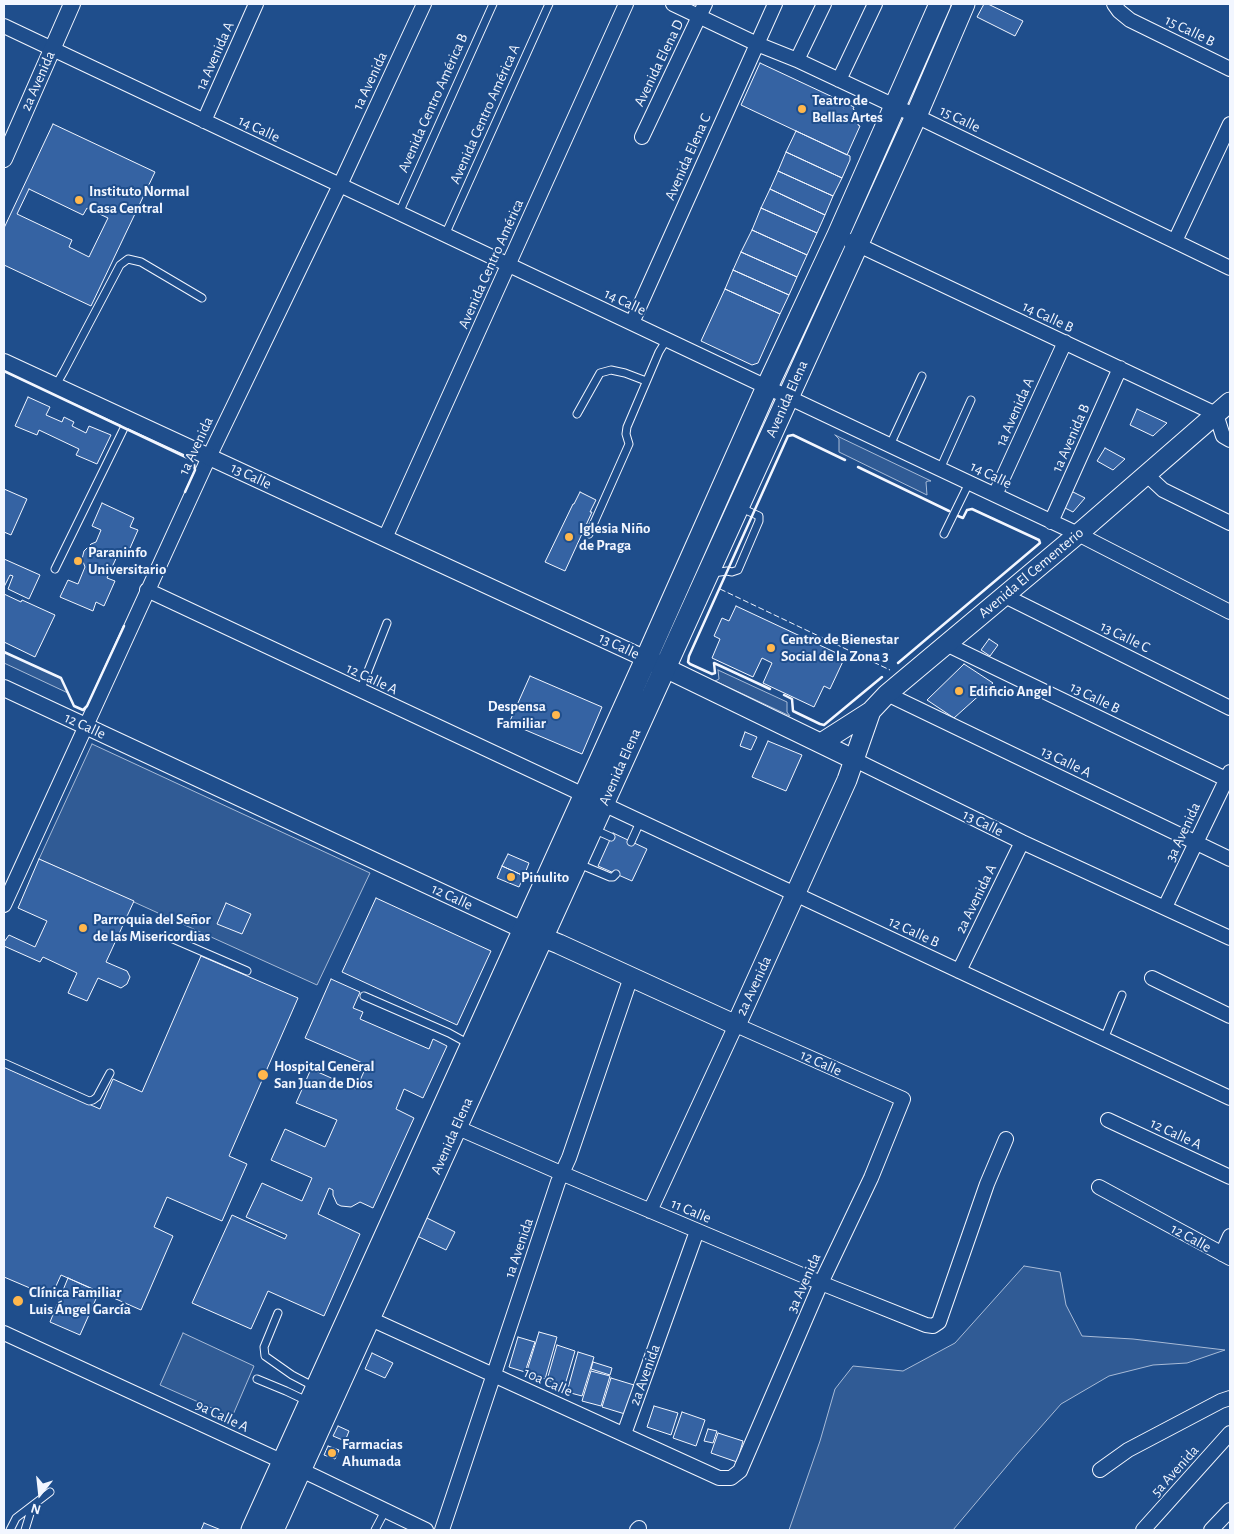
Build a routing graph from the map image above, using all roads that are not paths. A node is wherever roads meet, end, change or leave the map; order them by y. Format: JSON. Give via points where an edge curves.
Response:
{"nodes":[{"id":1,"x":72,"y":4,"type":"edge"},
{"id":2,"x":256,"y":4,"type":"edge"},
{"id":3,"x":424,"y":4,"type":"edge"},
{"id":4,"x":493,"y":4,"type":"edge"},
{"id":5,"x":549,"y":4,"type":"edge"},
{"id":6,"x":626,"y":4,"type":"edge"},
{"id":7,"x":673,"y":4,"type":"edge"},
{"id":8,"x":775,"y":4,"type":"edge"},
{"id":9,"x":824,"y":4,"type":"edge"},
{"id":10,"x":875,"y":4,"type":"edge"},
{"id":11,"x":940,"y":4,"type":"edge"},
{"id":12,"x":964,"y":4,"type":"edge"},
{"id":13,"x":1118,"y":6,"type":"edge"},
{"id":14,"x":702,"y":10,"type":"edge"},
{"id":15,"x":4,"y":26,"type":"edge"},
{"id":16,"x":756,"y":44,"type":"junction"},
{"id":17,"x":52,"y":49,"type":"junction"},
{"id":18,"x":797,"y":60,"type":"junction"},
{"id":19,"x":1230,"y":69,"type":"edge"},
{"id":20,"x":839,"y":80,"type":"junction"},
{"id":21,"x":894,"y":106,"type":"junction"},
{"id":22,"x":916,"y":116,"type":"junction"},
{"id":23,"x":204,"y":121,"type":"junction"},
{"id":24,"x":1230,"y":124,"type":"edge"},
{"id":25,"x":642,"y":137,"type":"dead end"},
{"id":26,"x":4,"y":159,"type":"edge"},
{"id":27,"x":340,"y":185,"type":"junction"},
{"id":28,"x":399,"y":213,"type":"junction"},
{"id":29,"x":445,"y":235,"type":"junction"},
{"id":30,"x":838,"y":235,"type":"junction"},
{"id":31,"x":1176,"y":241,"type":"junction"},
{"id":32,"x":857,"y":244,"type":"junction"},
{"id":33,"x":508,"y":264,"type":"junction"},
{"id":34,"x":1230,"y":268,"type":"edge"},
{"id":35,"x":202,"y":298,"type":"dead end"},
{"id":36,"x":632,"y":323,"type":"junction"},
{"id":37,"x":666,"y":339,"type":"junction"},
{"id":38,"x":1065,"y":342,"type":"junction"},
{"id":39,"x":4,"y":362,"type":"edge"},
{"id":40,"x":1120,"y":368,"type":"junction"},
{"id":41,"x":922,"y":376,"type":"dead end"},
{"id":42,"x":646,"y":381,"type":"junction"},
{"id":43,"x":55,"y":386,"type":"junction"},
{"id":44,"x":767,"y":387,"type":"junction"},
{"id":45,"x":788,"y":396,"type":"junction"},
{"id":46,"x":971,"y":400,"type":"dead end"},
{"id":47,"x":1230,"y":402,"type":"edge"},
{"id":48,"x":576,"y":414,"type":"dead end"},
{"id":49,"x":1216,"y":414,"type":"junction"},
{"id":50,"x":128,"y":419,"type":"junction"},
{"id":51,"x":1230,"y":440,"type":"edge"},
{"id":52,"x":890,"y":445,"type":"junction"},
{"id":53,"x":209,"y":457,"type":"junction"},
{"id":54,"x":940,"y":468,"type":"junction"},
{"id":55,"x":1147,"y":475,"type":"junction"},
{"id":56,"x":969,"y":483,"type":"junction"},
{"id":57,"x":995,"y":495,"type":"junction"},
{"id":58,"x":1051,"y":522,"type":"junction"},
{"id":59,"x":1230,"y":523,"type":"edge"},
{"id":60,"x":589,"y":534,"type":"dead end"},
{"id":61,"x":944,"y":534,"type":"dead end"},
{"id":62,"x":1078,"y":534,"type":"junction"},
{"id":63,"x":385,"y":538,"type":"junction"},
{"id":64,"x":55,"y":569,"type":"dead end"},
{"id":65,"x":147,"y":590,"type":"junction"},
{"id":66,"x":1005,"y":596,"type":"junction"},
{"id":67,"x":1230,"y":612,"type":"edge"},
{"id":68,"x":387,"y":624,"type":"dead end"},
{"id":69,"x":946,"y":644,"type":"junction"},
{"id":70,"x":656,"y":663,"type":"junction"},
{"id":71,"x":4,"y":688,"type":"edge"},
{"id":72,"x":360,"y":691,"type":"junction"},
{"id":73,"x":887,"y":694,"type":"junction"},
{"id":74,"x":1230,"y":708,"type":"edge"},
{"id":75,"x":871,"y":711,"type":"junction"},
{"id":76,"x":86,"y":726,"type":"junction"},
{"id":77,"x":821,"y":743,"type":"junction"},
{"id":78,"x":855,"y":760,"type":"junction"},
{"id":79,"x":1229,"y":777,"type":"edge"},
{"id":80,"x":583,"y":796,"type":"junction"},
{"id":81,"x":602,"y":805,"type":"junction"},
{"id":82,"x":640,"y":822,"type":"junction"},
{"id":83,"x":592,"y":829,"type":"junction"},
{"id":84,"x":611,"y":837,"type":"dead end"},
{"id":85,"x":631,"y":842,"type":"dead end"},
{"id":86,"x":1022,"y":842,"type":"junction"},
{"id":87,"x":1195,"y":843,"type":"junction"},
{"id":88,"x":1230,"y":859,"type":"edge"},
{"id":89,"x":576,"y":863,"type":"junction"},
{"id":90,"x":616,"y":874,"type":"dead end"},
{"id":91,"x":796,"y":895,"type":"junction"},
{"id":92,"x":4,"y":905,"type":"edge"},
{"id":93,"x":1165,"y":907,"type":"junction"},
{"id":94,"x":533,"y":933,"type":"junction"},
{"id":95,"x":171,"y":938,"type":"dead end"},
{"id":96,"x":1230,"y":938,"type":"edge"},
{"id":97,"x":247,"y":971,"type":"dead end"},
{"id":98,"x":959,"y":971,"type":"junction"},
{"id":99,"x":631,"y":977,"type":"junction"},
{"id":100,"x":1152,"y":978,"type":"dead end"},
{"id":101,"x":364,"y":996,"type":"dead end"},
{"id":102,"x":1122,"y":996,"type":"dead end"},
{"id":103,"x":1230,"y":1016,"type":"edge"},
{"id":104,"x":736,"y":1025,"type":"junction"},
{"id":105,"x":1104,"y":1039,"type":"junction"},
{"id":106,"x":471,"y":1045,"type":"junction"},
{"id":107,"x":4,"y":1064,"type":"edge"},
{"id":108,"x":110,"y":1073,"type":"dead end"},
{"id":109,"x":1230,"y":1098,"type":"edge"},
{"id":110,"x":903,"y":1100,"type":"joint"},
{"id":111,"x":1108,"y":1120,"type":"dead end"},
{"id":112,"x":447,"y":1124,"type":"junction"},
{"id":113,"x":1006,"y":1139,"type":"dead end"},
{"id":114,"x":562,"y":1174,"type":"junction"},
{"id":115,"x":1230,"y":1177,"type":"edge"},
{"id":116,"x":1099,"y":1187,"type":"dead end"},
{"id":117,"x":650,"y":1211,"type":"junction"},
{"id":118,"x":697,"y":1231,"type":"junction"},
{"id":119,"x":1230,"y":1236,"type":"edge"},
{"id":120,"x":1226,"y":1256,"type":"edge"},
{"id":121,"x":821,"y":1283,"type":"junction"},
{"id":122,"x":278,"y":1313,"type":"dead end"},
{"id":123,"x":360,"y":1315,"type":"junction"},
{"id":124,"x":4,"y":1333,"type":"edge"},
{"id":125,"x":494,"y":1375,"type":"junction"},
{"id":126,"x":256,"y":1379,"type":"dead end"},
{"id":127,"x":313,"y":1395,"type":"junction"},
{"id":128,"x":1230,"y":1398,"type":"edge"},
{"id":129,"x":1230,"y":1433,"type":"edge"},
{"id":130,"x":624,"y":1434,"type":"junction"},
{"id":131,"x":291,"y":1466,"type":"junction"},
{"id":132,"x":1100,"y":1470,"type":"dead end"},
{"id":133,"x":731,"y":1478,"type":"joint"},
{"id":134,"x":50,"y":1492,"type":"dead end"},
{"id":135,"x":32,"y":1507,"type":"junction"},
{"id":136,"x":1230,"y":1510,"type":"edge"},
{"id":137,"x":385,"y":1511,"type":"junction"},
{"id":138,"x":10,"y":1530,"type":"edge"},
{"id":139,"x":25,"y":1530,"type":"edge"},
{"id":140,"x":252,"y":1530,"type":"edge"},
{"id":141,"x":273,"y":1530,"type":"edge"},
{"id":142,"x":375,"y":1530,"type":"edge"},
{"id":143,"x":426,"y":1530,"type":"edge"},
{"id":144,"x":442,"y":1530,"type":"edge"},
{"id":145,"x":1143,"y":1530,"type":"edge"},
{"id":146,"x":1211,"y":1530,"type":"edge"}],
"edges":[{"from":1,"to":17,"type":"street","name":"2a Avenida"},
{"from":2,"to":23,"type":"street","name":"1a Avenida A"},
{"from":3,"to":27,"type":"street","name":"1a Avenida"},
{"from":4,"to":28,"type":"lane","name":"Avenida Centro América B"},
{"from":5,"to":29,"type":"lane","name":"Avenida Centro América A"},
{"from":6,"to":33,"type":"street","name":"Avenida Centro América"},
{"from":7,"to":14,"type":"street","name":"15 Calle"},
{"from":8,"to":16,"type":"street","name":"Avenida Elena C"},
{"from":9,"to":18,"type":"street"},
{"from":10,"to":20,"type":"street"},
{"from":11,"to":21,"type":"main road","name":"Avenida Elena"},
{"from":12,"to":22,"type":"main road","name":"Avenida Elena"},
{"from":13,"to":19,"type":"street","name":"15 Calle B","via":[[1130,20]]},
{"from":14,"to":16,"type":"street","name":"15 Calle"},
{"from":14,"to":25,"type":"street","name":"Avenida Elena D"},
{"from":15,"to":17,"type":"street","name":"14 Calle"},
{"from":16,"to":18,"type":"street","name":"15 Calle"},
{"from":16,"to":36,"type":"street","name":"Avenida Elena C"},
{"from":17,"to":23,"type":"street","name":"14 Calle"},
{"from":17,"to":26,"type":"street","name":"2a Avenida"},
{"from":18,"to":20,"type":"street","name":"15 Calle"},
{"from":20,"to":21,"type":"street","name":"15 Calle"},
{"from":21,"to":22,"type":"street","name":"15 Calle"},
{"from":21,"to":30,"type":"main road","name":"Avenida Elena"},
{"from":22,"to":31,"type":"street","name":"15 Calle"},
{"from":22,"to":32,"type":"main road","name":"Avenida Elena"},
{"from":23,"to":27,"type":"street","name":"14 Calle"},
{"from":24,"to":31,"type":"street"},
{"from":27,"to":28,"type":"street","name":"14 Calle"},
{"from":27,"to":53,"type":"street","name":"1a Avenida"},
{"from":28,"to":29,"type":"street","name":"14 Calle"},
{"from":29,"to":33,"type":"street","name":"14 Calle"},
{"from":30,"to":32,"type":"street","name":"14 Calle B"},
{"from":30,"to":44,"type":"main road","name":"Avenida Elena"},
{"from":31,"to":34,"type":"street","name":"15 Calle"},
{"from":32,"to":38,"type":"street","name":"14 Calle B"},
{"from":32,"to":45,"type":"main road","name":"Avenida Elena"},
{"from":33,"to":36,"type":"street","name":"14 Calle"},
{"from":33,"to":63,"type":"street","name":"Avenida Centro América"},
{"from":35,"to":43,"type":"lane","via":[[141,262],[128,259],[120,265]]},
{"from":36,"to":37,"type":"street","name":"14 Calle"},
{"from":37,"to":42,"type":"lane"},
{"from":37,"to":44,"type":"street","name":"14 Calle"},
{"from":38,"to":40,"type":"street","name":"14 Calle B"},
{"from":38,"to":57,"type":"street","name":"1a Avenida A"},
{"from":39,"to":43,"type":"street","name":"13 Calle"},
{"from":40,"to":49,"type":"street","name":"14 Calle B"},
{"from":40,"to":58,"type":"street","name":"1a Avenida B"},
{"from":41,"to":52,"type":"lane"},
{"from":42,"to":48,"type":"lane","via":[[611,370],[600,373]]},
{"from":42,"to":60,"type":"lane","via":[[627,427],[629,444]]},
{"from":43,"to":50,"type":"street","name":"13 Calle"},
{"from":44,"to":45,"type":"street","name":"14 Calle"},
{"from":44,"to":70,"type":"main road","name":"Avenida Elena"},
{"from":45,"to":52,"type":"street","name":"14 Calle"},
{"from":45,"to":70,"type":"main road","name":"Avenida Elena","via":[[708,573]]},
{"from":46,"to":54,"type":"lane"},
{"from":47,"to":49,"type":"main road","name":"Avenida El Cementerio"},
{"from":49,"to":51,"type":"street","via":[[1223,436]]},
{"from":49,"to":55,"type":"main road","name":"Avenida El Cementerio"},
{"from":50,"to":53,"type":"street","name":"13 Calle"},
{"from":50,"to":64,"type":"lane"},
{"from":52,"to":54,"type":"street","name":"14 Calle"},
{"from":53,"to":63,"type":"street","name":"13 Calle"},
{"from":53,"to":65,"type":"street","name":"1a Avenida"},
{"from":54,"to":56,"type":"street","name":"14 Calle"},
{"from":55,"to":59,"type":"street","via":[[1163,490]]},
{"from":55,"to":62,"type":"main road","name":"Avenida El Cementerio"},
{"from":56,"to":57,"type":"street","name":"14 Calle"},
{"from":56,"to":61,"type":"lane"},
{"from":57,"to":58,"type":"street","name":"14 Calle"},
{"from":58,"to":62,"type":"street","name":"14 Calle"},
{"from":62,"to":66,"type":"main road","name":"Avenida El Cementerio"},
{"from":62,"to":67,"type":"street","name":"14 Calle"},
{"from":63,"to":70,"type":"street","name":"13 Calle"},
{"from":65,"to":72,"type":"street","name":"12 Calle A"},
{"from":65,"to":76,"type":"street","name":"1a Avenida"},
{"from":66,"to":69,"type":"main road","name":"Avenida El Cementerio"},
{"from":66,"to":74,"type":"street","name":"13 Calle C"},
{"from":68,"to":72,"type":"lane"},
{"from":69,"to":73,"type":"main road","name":"Avenida El Cementerio"},
{"from":69,"to":79,"type":"street","name":"13 Calle B"},
{"from":70,"to":77,"type":"main road","name":"13 Calle"},
{"from":70,"to":80,"type":"main road","name":"Avenida Elena"},
{"from":70,"to":81,"type":"main road","name":"Avenida Elena"},
{"from":71,"to":76,"type":"street","name":"12 Calle"},
{"from":72,"to":80,"type":"street","name":"12 Calle A"},
{"from":73,"to":75,"type":"main road","name":"Avenida El Cementerio"},
{"from":73,"to":87,"type":"street","name":"13 Calle A"},
{"from":75,"to":77,"type":"main road"},
{"from":75,"to":78,"type":"main road","name":"Avenida El Cementerio"},
{"from":76,"to":92,"type":"street","name":"1a Avenida"},
{"from":76,"to":94,"type":"street","name":"12 Calle"},
{"from":77,"to":78,"type":"main road","name":"13 Calle"},
{"from":78,"to":86,"type":"street","name":"13 Calle"},
{"from":78,"to":91,"type":"main road","name":"2a Avenida"},
{"from":79,"to":87,"type":"street","name":"3a Avenida"},
{"from":80,"to":81,"type":"street","name":"12 Calle B"},
{"from":80,"to":94,"type":"main road","name":"Avenida Elena"},
{"from":81,"to":82,"type":"street","name":"12 Calle B"},
{"from":81,"to":83,"type":"main road","name":"Avenida Elena"},
{"from":82,"to":85,"type":"lane"},
{"from":82,"to":91,"type":"street","name":"12 Calle B"},
{"from":83,"to":84,"type":"lane"},
{"from":83,"to":89,"type":"main road","name":"Avenida Elena"},
{"from":86,"to":93,"type":"street","name":"13 Calle"},
{"from":86,"to":98,"type":"street","name":"2a Avenida A"},
{"from":87,"to":88,"type":"street","name":"13 Calle A"},
{"from":87,"to":93,"type":"street","name":"3a Avenida"},
{"from":89,"to":90,"type":"lane","via":[[610,878]]},
{"from":89,"to":94,"type":"main road","name":"Avenida Elena"},
{"from":91,"to":98,"type":"street","name":"12 Calle B"},
{"from":91,"to":104,"type":"main road","name":"2a Avenida"},
{"from":93,"to":96,"type":"street","name":"13 Calle"},
{"from":94,"to":99,"type":"main road","name":"12 Calle"},
{"from":94,"to":106,"type":"main road","name":"Avenida Elena"},
{"from":94,"to":112,"type":"main road","name":"Avenida Elena"},
{"from":95,"to":97,"type":"lane"},
{"from":98,"to":105,"type":"street","name":"12 Calle B"},
{"from":99,"to":104,"type":"main road","name":"12 Calle"},
{"from":99,"to":114,"type":"street","name":"1a Avenida"},
{"from":100,"to":103,"type":"street"},
{"from":101,"to":106,"type":"lane"},
{"from":102,"to":105,"type":"lane"},
{"from":104,"to":110,"type":"street","name":"12 Calle"},
{"from":104,"to":117,"type":"street","name":"2a Avenida"},
{"from":105,"to":109,"type":"street","name":"12 Calle B"},
{"from":106,"to":112,"type":"main road","name":"Avenida Elena"},
{"from":107,"to":108,"type":"lane","via":[[88,1100],[97,1097]]},
{"from":110,"to":121,"type":"street","name":"3a Avenida","via":[[871,1178]]},
{"from":111,"to":115,"type":"street","name":"12 Calle A"},
{"from":112,"to":114,"type":"street","name":"11 Calle"},
{"from":112,"to":123,"type":"main road","name":"Avenida Elena"},
{"from":113,"to":121,"type":"street","name":"11 Calle","via":[[939,1322],[933,1326],[926,1325]]},
{"from":114,"to":117,"type":"street","name":"11 Calle"},
{"from":114,"to":125,"type":"street","name":"1a Avenida"},
{"from":116,"to":120,"type":"street","name":"12 Calle"},
{"from":117,"to":118,"type":"street","name":"11 Calle"},
{"from":118,"to":121,"type":"street","name":"11 Calle"},
{"from":118,"to":130,"type":"street","name":"2a Avenida"},
{"from":119,"to":120,"type":"street"},
{"from":121,"to":133,"type":"street","name":"3a Avenida","via":[[740,1471]]},
{"from":122,"to":127,"type":"lane","via":[[264,1347],[265,1356]]},
{"from":123,"to":125,"type":"street","name":"10a Calle"},
{"from":123,"to":127,"type":"main road","name":"Avenida Elena"},
{"from":123,"to":131,"type":"main road","name":"Avenida Elena"},
{"from":124,"to":131,"type":"street","name":"9a Calle A"},
{"from":125,"to":130,"type":"street","name":"10a Calle"},
{"from":125,"to":144,"type":"street","name":"1a Avenida"},
{"from":126,"to":127,"type":"lane","via":[[286,1391]]},
{"from":127,"to":131,"type":"main road","name":"Avenida Elena"},
{"from":128,"to":132,"type":"street","via":[[1128,1450]]},
{"from":129,"to":145,"type":"street","name":"5a Avenida"},
{"from":130,"to":133,"type":"street","name":"10a Calle","via":[[719,1478]]},
{"from":131,"to":137,"type":"street","name":"9a Calle A"},
{"from":131,"to":140,"type":"main road","name":"Avenida Elena"},
{"from":131,"to":141,"type":"main road","name":"Avenida Elena"},
{"from":134,"to":135,"type":"lane"},
{"from":135,"to":138,"type":"lane","via":[[16,1518]]},
{"from":135,"to":139,"type":"lane"},
{"from":136,"to":146,"type":"street"},
{"from":137,"to":142,"type":"lane"},
{"from":137,"to":143,"type":"street","name":"9a Calle A"}]}
